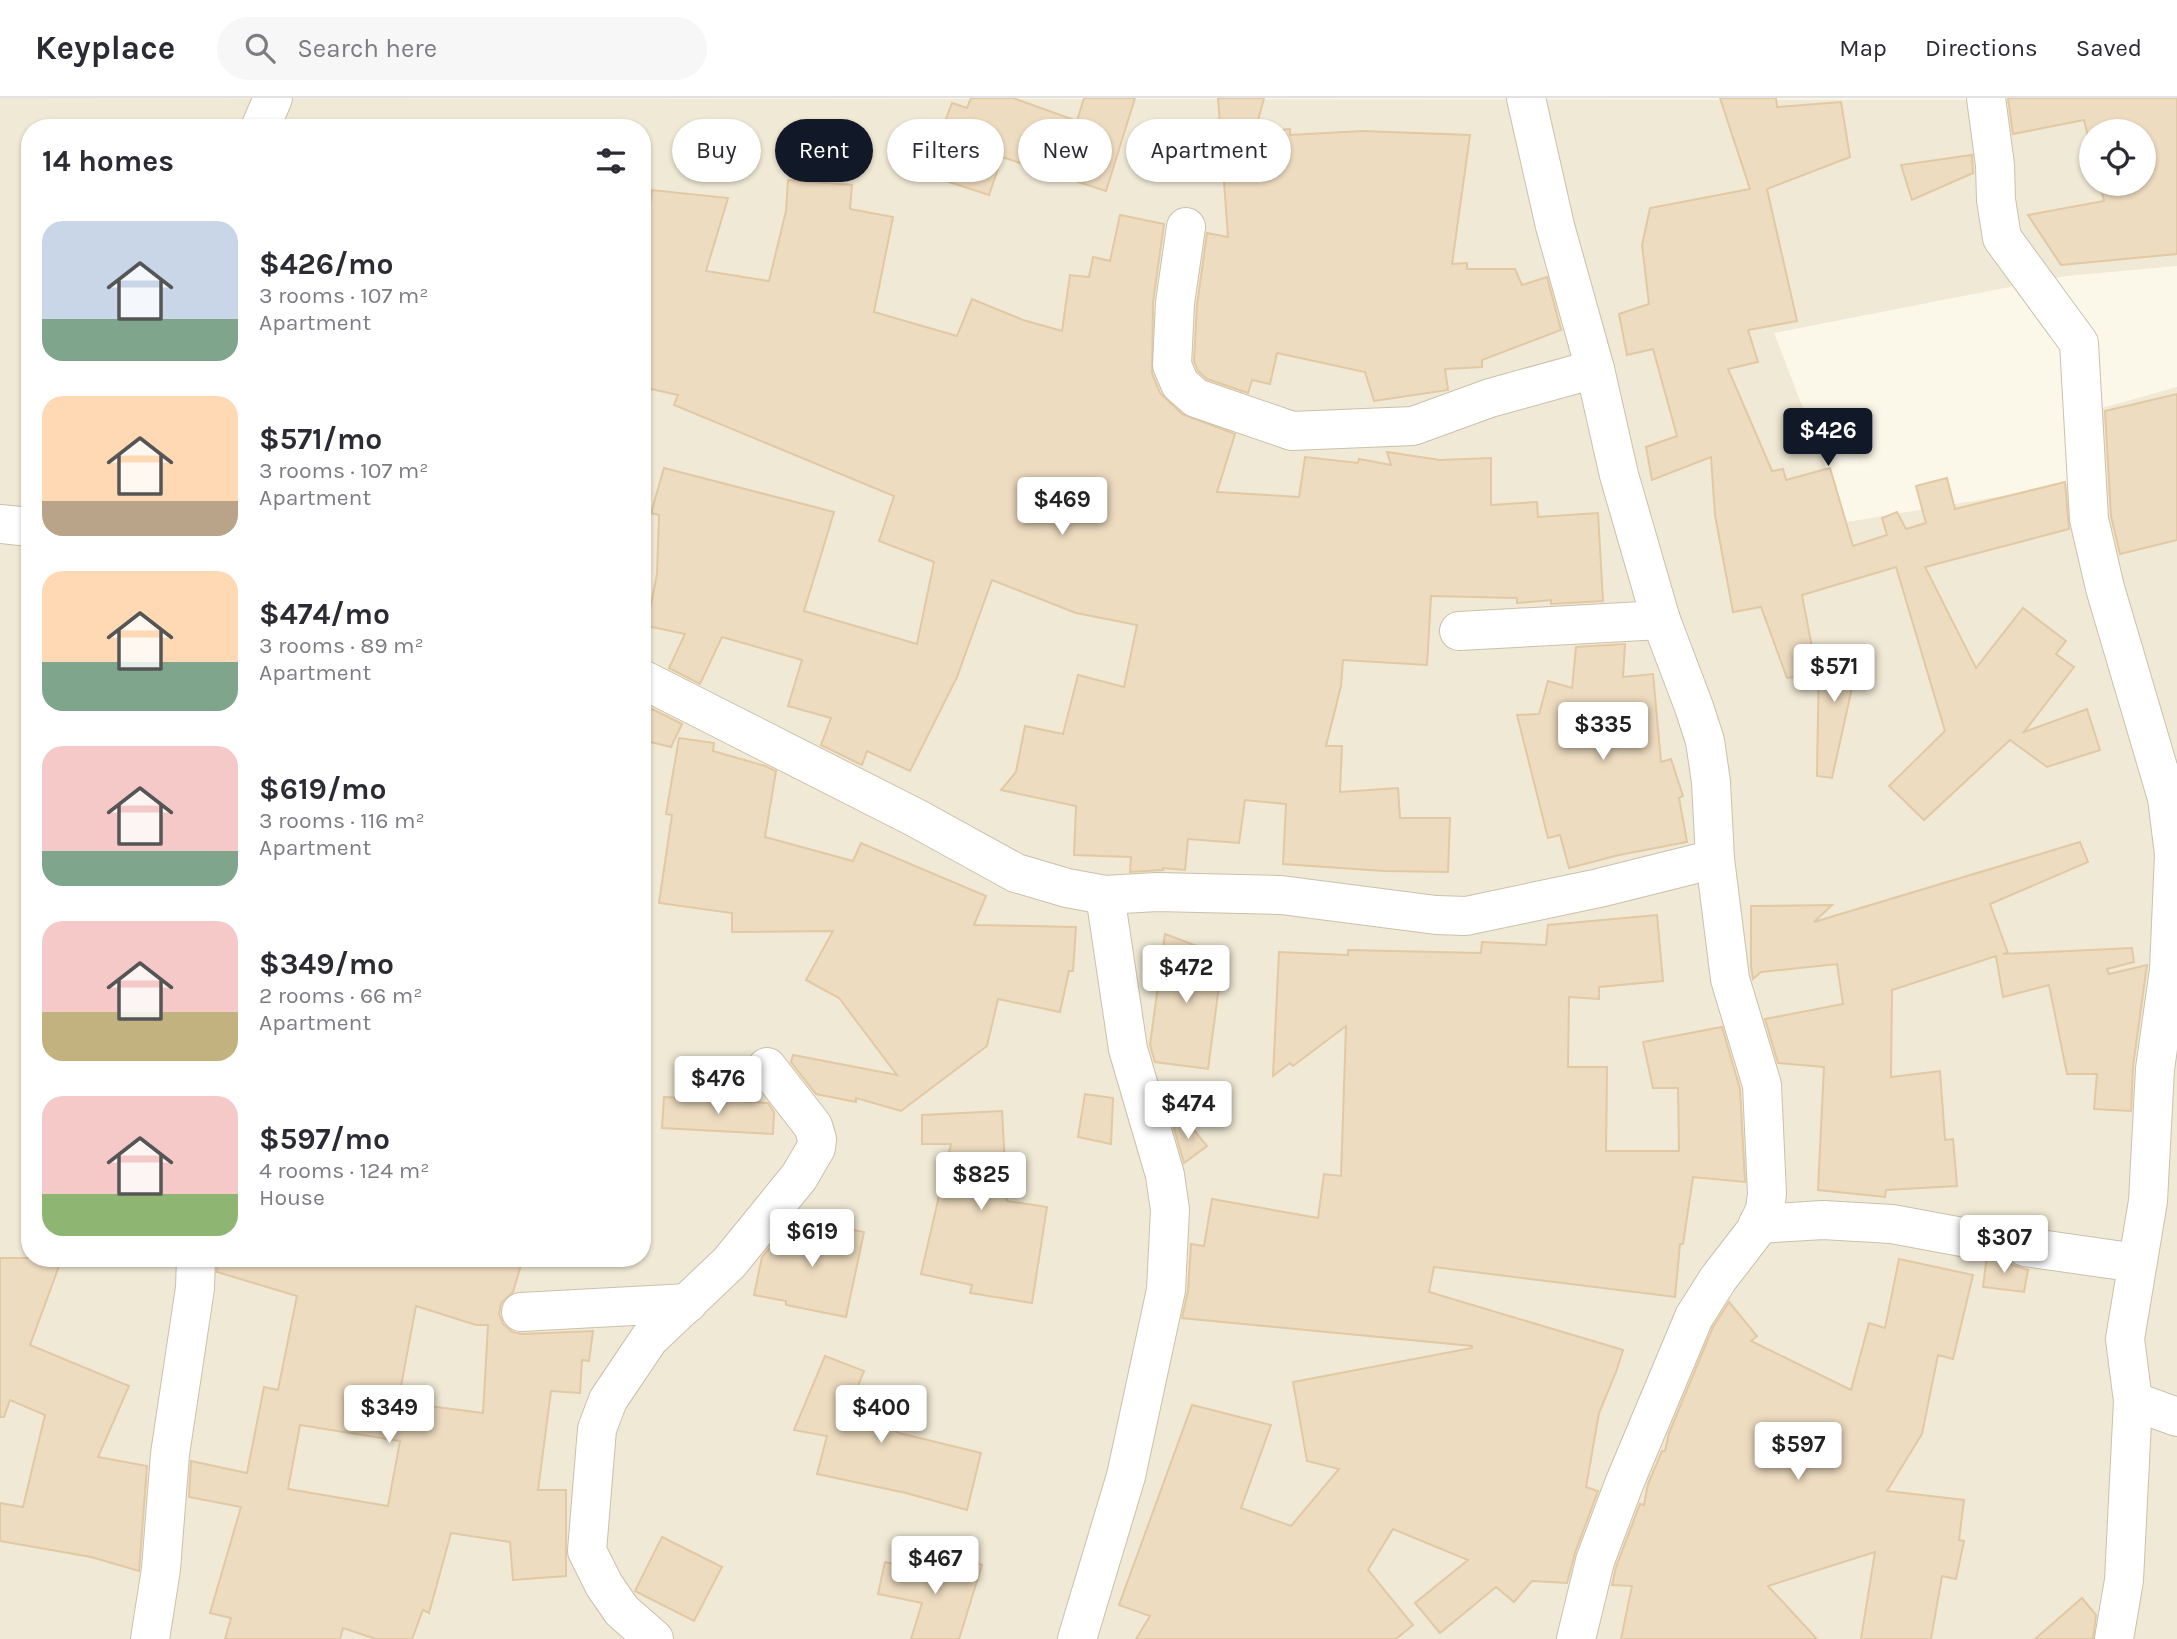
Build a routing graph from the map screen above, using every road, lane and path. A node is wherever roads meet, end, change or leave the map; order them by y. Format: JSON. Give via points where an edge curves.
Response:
{"nodes":[{"id":1,"x":273,"y":98,"type":"edge"},
{"id":2,"x":1526,"y":98,"type":"edge"},
{"id":3,"x":1986,"y":98,"type":"edge"},
{"id":4,"x":264,"y":119,"type":"edge"},
{"id":5,"x":1186,"y":228,"type":"dead end"},
{"id":6,"x":1595,"y":369,"type":"junction"},
{"id":7,"x":0,"y":524,"type":"edge"},
{"id":8,"x":21,"y":526,"type":"edge"},
{"id":9,"x":1661,"y":620,"type":"junction"},
{"id":10,"x":1459,"y":631,"type":"dead end"},
{"id":11,"x":651,"y":684,"type":"edge"},
{"id":12,"x":1715,"y":859,"type":"junction"},
{"id":13,"x":1105,"y":895,"type":"junction"},
{"id":14,"x":767,"y":1067,"type":"dead end"},
{"id":15,"x":1758,"y":1224,"type":"junction"},
{"id":16,"x":1962,"y":1237,"type":"dead end"},
{"id":17,"x":2025,"y":1247,"type":"dead end"},
{"id":18,"x":2137,"y":1263,"type":"junction"},
{"id":19,"x":196,"y":1267,"type":"edge"},
{"id":20,"x":688,"y":1303,"type":"junction"},
{"id":21,"x":521,"y":1312,"type":"dead end"},
{"id":22,"x":2133,"y":1401,"type":"junction"},
{"id":23,"x":2177,"y":1417,"type":"edge"},
{"id":24,"x":150,"y":1639,"type":"edge"},
{"id":25,"x":654,"y":1639,"type":"edge"},
{"id":26,"x":1077,"y":1639,"type":"edge"},
{"id":27,"x":1576,"y":1639,"type":"edge"},
{"id":28,"x":2114,"y":1639,"type":"edge"}],
"edges":[{"from":1,"to":4,"type":"street"},
{"from":2,"to":6,"type":"street"},
{"from":3,"to":18,"type":"street","via":[[2002,238],[2079,343],[2089,519],[2169,809],[2174,854],[2169,970],[2155,1069],[2148,1201]]},
{"from":5,"to":6,"type":"street","via":[[1172,365],[1181,384],[1196,398],[1268,423],[1292,431],[1413,426],[1490,398]]},
{"from":6,"to":9,"type":"street","via":[[1619,475]]},
{"from":7,"to":8,"type":"street"},
{"from":9,"to":10,"type":"street"},
{"from":9,"to":12,"type":"street","via":[[1705,741]]},
{"from":11,"to":13,"type":"street","via":[[1016,873]]},
{"from":12,"to":13,"type":"street","via":[[1466,916],[1281,895]]},
{"from":12,"to":15,"type":"street","via":[[1730,979],[1762,1085],[1767,1194]]},
{"from":13,"to":26,"type":"street","via":[[1128,1049],[1165,1175],[1170,1210],[1166,1290],[1126,1476]]},
{"from":14,"to":20,"type":"street","via":[[813,1126],[817,1148],[729,1263]]},
{"from":15,"to":16,"type":"street","via":[[1823,1220],[1892,1224]]},
{"from":15,"to":27,"type":"street","via":[[1694,1317],[1600,1548]]},
{"from":17,"to":18,"type":"street"},
{"from":18,"to":22,"type":"street","via":[[2125,1339]]},
{"from":19,"to":24,"type":"street"},
{"from":20,"to":21,"type":"street"},
{"from":20,"to":25,"type":"street","via":[[649,1339],[608,1400],[597,1429],[587,1551],[622,1611]]},
{"from":22,"to":23,"type":"street"},
{"from":22,"to":28,"type":"street","via":[[2124,1580]]}]}
